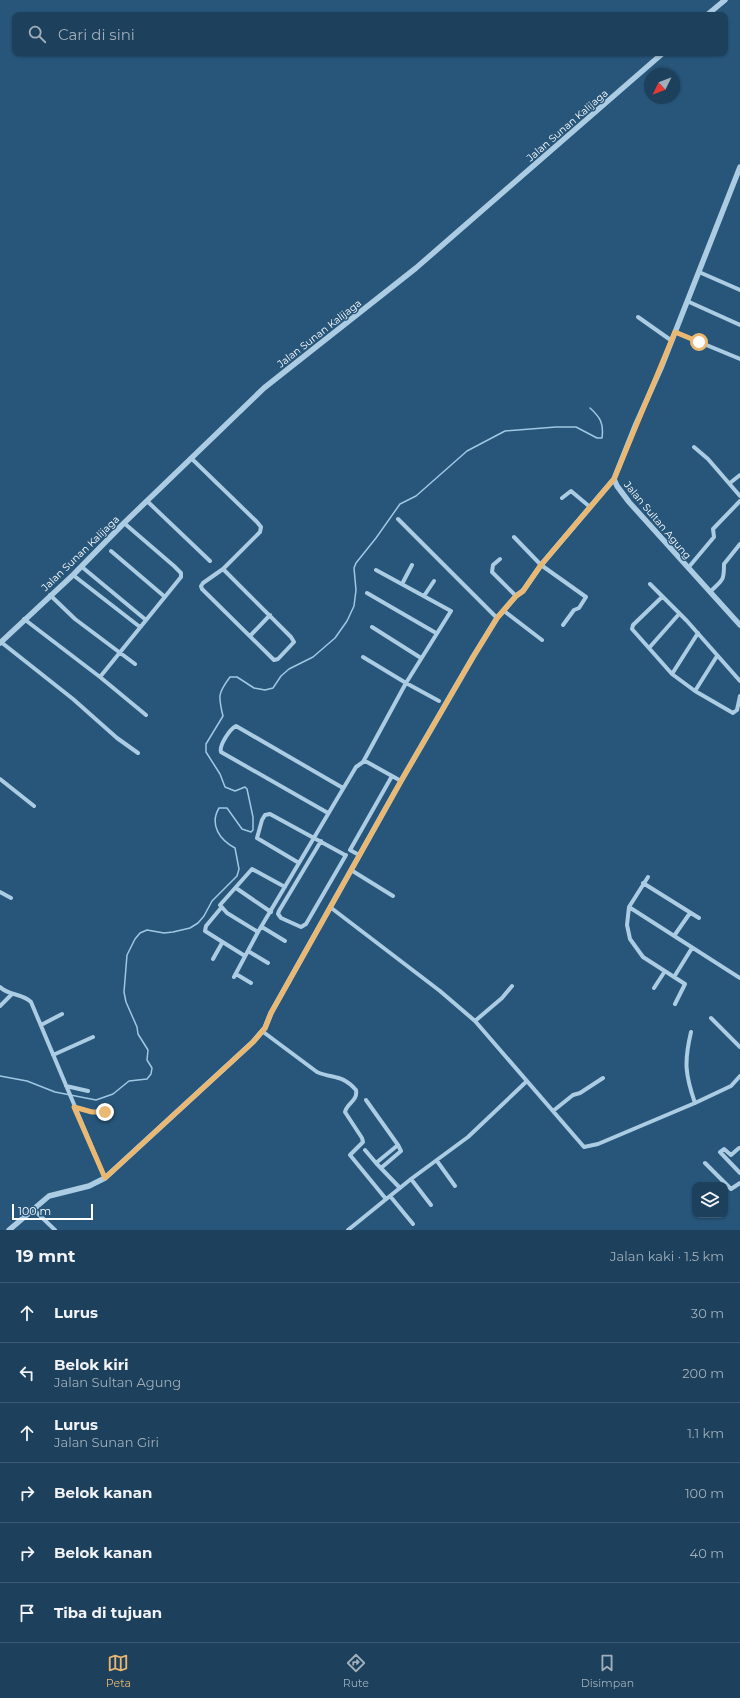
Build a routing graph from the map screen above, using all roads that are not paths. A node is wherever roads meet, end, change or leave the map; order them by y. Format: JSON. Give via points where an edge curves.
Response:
{"nodes":[{"id":1,"x":725,"y":0,"type":"edge"},
{"id":2,"x":711,"y":12,"type":"edge"},
{"id":3,"x":661,"y":56,"type":"edge"},
{"id":4,"x":740,"y":167,"type":"edge"},
{"id":5,"x":699,"y":272,"type":"junction"},
{"id":6,"x":740,"y":290,"type":"edge"},
{"id":7,"x":687,"y":301,"type":"junction"},
{"id":8,"x":638,"y":317,"type":"dead end"},
{"id":9,"x":740,"y":325,"type":"edge"},
{"id":10,"x":675,"y":332,"type":"junction"},
{"id":11,"x":672,"y":341,"type":"junction"},
{"id":12,"x":740,"y":359,"type":"edge"},
{"id":13,"x":694,"y":447,"type":"dead end"},
{"id":14,"x":191,"y":458,"type":"junction"},
{"id":15,"x":740,"y":475,"type":"edge"},
{"id":16,"x":614,"y":479,"type":"junction"},
{"id":17,"x":730,"y":483,"type":"junction"},
{"id":18,"x":740,"y":496,"type":"edge"},
{"id":19,"x":562,"y":498,"type":"dead end"},
{"id":20,"x":147,"y":501,"type":"junction"},
{"id":21,"x":740,"y":501,"type":"edge"},
{"id":22,"x":590,"y":507,"type":"junction"},
{"id":23,"x":398,"y":519,"type":"dead end"},
{"id":24,"x":124,"y":522,"type":"junction"},
{"id":25,"x":514,"y":537,"type":"dead end"},
{"id":26,"x":740,"y":544,"type":"edge"},
{"id":27,"x":112,"y":550,"type":"dead end"},
{"id":28,"x":500,"y":559,"type":"dead end"},
{"id":29,"x":210,"y":561,"type":"dead end"},
{"id":30,"x":412,"y":565,"type":"dead end"},
{"id":31,"x":541,"y":565,"type":"junction"},
{"id":32,"x":82,"y":567,"type":"junction"},
{"id":33,"x":688,"y":568,"type":"junction"},
{"id":34,"x":223,"y":569,"type":"junction"},
{"id":35,"x":376,"y":570,"type":"dead end"},
{"id":36,"x":73,"y":575,"type":"junction"},
{"id":37,"x":434,"y":581,"type":"dead end"},
{"id":38,"x":402,"y":584,"type":"junction"},
{"id":39,"x":650,"y":584,"type":"dead end"},
{"id":40,"x":107,"y":588,"type":"junction"},
{"id":41,"x":711,"y":591,"type":"junction"},
{"id":42,"x":367,"y":593,"type":"dead end"},
{"id":43,"x":50,"y":595,"type":"junction"},
{"id":44,"x":101,"y":596,"type":"junction"},
{"id":45,"x":424,"y":596,"type":"junction"},
{"id":46,"x":516,"y":596,"type":"junction"},
{"id":47,"x":662,"y":596,"type":"junction"},
{"id":48,"x":165,"y":597,"type":"junction"},
{"id":49,"x":126,"y":604,"type":"junction"},
{"id":50,"x":120,"y":611,"type":"junction"},
{"id":51,"x":504,"y":611,"type":"junction"},
{"id":52,"x":678,"y":614,"type":"junction"},
{"id":53,"x":270,"y":615,"type":"junction"},
{"id":54,"x":497,"y":618,"type":"junction"},
{"id":55,"x":24,"y":619,"type":"junction"},
{"id":56,"x":146,"y":620,"type":"junction"},
{"id":57,"x":740,"y":624,"type":"edge"},
{"id":58,"x":562,"y":625,"type":"dead end"},
{"id":59,"x":140,"y":627,"type":"junction"},
{"id":60,"x":372,"y":627,"type":"dead end"},
{"id":61,"x":436,"y":633,"type":"junction"},
{"id":62,"x":698,"y":633,"type":"junction"},
{"id":63,"x":250,"y":636,"type":"junction"},
{"id":64,"x":542,"y":640,"type":"dead end"},
{"id":65,"x":0,"y":642,"type":"edge"},
{"id":66,"x":649,"y":648,"type":"junction"},
{"id":67,"x":119,"y":652,"type":"junction"},
{"id":68,"x":717,"y":656,"type":"junction"},
{"id":69,"x":363,"y":657,"type":"dead end"},
{"id":70,"x":421,"y":658,"type":"junction"},
{"id":71,"x":135,"y":664,"type":"dead end"},
{"id":72,"x":672,"y":674,"type":"junction"},
{"id":73,"x":100,"y":677,"type":"junction"},
{"id":74,"x":740,"y":681,"type":"edge"},
{"id":75,"x":406,"y":684,"type":"junction"},
{"id":76,"x":695,"y":691,"type":"junction"},
{"id":77,"x":740,"y":696,"type":"edge"},
{"id":78,"x":439,"y":701,"type":"dead end"},
{"id":79,"x":146,"y":715,"type":"dead end"},
{"id":80,"x":138,"y":753,"type":"dead end"},
{"id":81,"x":363,"y":762,"type":"junction"},
{"id":82,"x":392,"y":776,"type":"junction"},
{"id":83,"x":0,"y":779,"type":"edge"},
{"id":84,"x":401,"y":781,"type":"junction"},
{"id":85,"x":343,"y":788,"type":"junction"},
{"id":86,"x":34,"y":806,"type":"dead end"},
{"id":87,"x":328,"y":813,"type":"junction"},
{"id":88,"x":314,"y":838,"type":"junction"},
{"id":89,"x":321,"y":841,"type":"junction"},
{"id":90,"x":359,"y":855,"type":"junction"},
{"id":91,"x":299,"y":863,"type":"junction"},
{"id":92,"x":351,"y":870,"type":"junction"},
{"id":93,"x":648,"y":877,"type":"dead end"},
{"id":94,"x":643,"y":883,"type":"junction"},
{"id":95,"x":285,"y":887,"type":"junction"},
{"id":96,"x":236,"y":888,"type":"junction"},
{"id":97,"x":0,"y":892,"type":"edge"},
{"id":98,"x":393,"y":896,"type":"dead end"},
{"id":99,"x":11,"y":898,"type":"dead end"},
{"id":100,"x":330,"y":907,"type":"junction"},
{"id":101,"x":629,"y":907,"type":"junction"},
{"id":102,"x":221,"y":908,"type":"junction"},
{"id":103,"x":271,"y":912,"type":"junction"},
{"id":104,"x":690,"y":913,"type":"junction"},
{"id":105,"x":699,"y":918,"type":"dead end"},
{"id":106,"x":262,"y":927,"type":"junction"},
{"id":107,"x":258,"y":932,"type":"junction"},
{"id":108,"x":674,"y":936,"type":"junction"},
{"id":109,"x":285,"y":941,"type":"dead end"},
{"id":110,"x":222,"y":942,"type":"junction"},
{"id":111,"x":692,"y":948,"type":"junction"},
{"id":112,"x":248,"y":951,"type":"junction"},
{"id":113,"x":245,"y":956,"type":"junction"},
{"id":114,"x":213,"y":959,"type":"dead end"},
{"id":115,"x":268,"y":963,"type":"dead end"},
{"id":116,"x":665,"y":971,"type":"junction"},
{"id":117,"x":674,"y":977,"type":"junction"},
{"id":118,"x":740,"y":978,"type":"edge"},
{"id":119,"x":251,"y":983,"type":"dead end"},
{"id":120,"x":512,"y":986,"type":"dead end"},
{"id":121,"x":0,"y":987,"type":"edge"},
{"id":122,"x":654,"y":988,"type":"dead end"},
{"id":123,"x":12,"y":994,"type":"junction"},
{"id":124,"x":675,"y":1004,"type":"dead end"},
{"id":125,"x":0,"y":1006,"type":"edge"},
{"id":126,"x":62,"y":1014,"type":"dead end"},
{"id":127,"x":712,"y":1018,"type":"dead end"},
{"id":128,"x":475,"y":1021,"type":"junction"},
{"id":129,"x":40,"y":1024,"type":"junction"},
{"id":130,"x":262,"y":1031,"type":"junction"},
{"id":131,"x":691,"y":1032,"type":"dead end"},
{"id":132,"x":93,"y":1037,"type":"dead end"},
{"id":133,"x":740,"y":1047,"type":"edge"},
{"id":134,"x":53,"y":1055,"type":"junction"},
{"id":135,"x":740,"y":1076,"type":"edge"},
{"id":136,"x":603,"y":1078,"type":"dead end"},
{"id":137,"x":528,"y":1080,"type":"junction"},
{"id":138,"x":66,"y":1088,"type":"junction"},
{"id":139,"x":88,"y":1091,"type":"dead end"},
{"id":140,"x":366,"y":1100,"type":"dead end"},
{"id":141,"x":695,"y":1103,"type":"junction"},
{"id":142,"x":74,"y":1107,"type":"junction"},
{"id":143,"x":553,"y":1111,"type":"junction"},
{"id":144,"x":105,"y":1112,"type":"dead end"},
{"id":145,"x":398,"y":1145,"type":"junction"},
{"id":146,"x":740,"y":1148,"type":"edge"},
{"id":147,"x":365,"y":1150,"type":"dead end"},
{"id":148,"x":437,"y":1161,"type":"junction"},
{"id":149,"x":376,"y":1163,"type":"junction"},
{"id":150,"x":705,"y":1163,"type":"dead end"},
{"id":151,"x":381,"y":1168,"type":"junction"},
{"id":152,"x":740,"y":1173,"type":"edge"},
{"id":153,"x":105,"y":1178,"type":"junction"},
{"id":154,"x":411,"y":1178,"type":"junction"},
{"id":155,"x":740,"y":1183,"type":"edge"},
{"id":156,"x":455,"y":1186,"type":"dead end"},
{"id":157,"x":400,"y":1188,"type":"junction"},
{"id":158,"x":388,"y":1197,"type":"junction"},
{"id":159,"x":431,"y":1205,"type":"dead end"},
{"id":160,"x":33,"y":1209,"type":"junction"},
{"id":161,"x":413,"y":1224,"type":"dead end"},
{"id":162,"x":355,"y":1228,"type":"edge"},
{"id":163,"x":9,"y":1230,"type":"edge"},
{"id":164,"x":55,"y":1230,"type":"edge"},
{"id":165,"x":348,"y":1230,"type":"edge"}],
"edges":[{"from":1,"to":2,"type":"street"},
{"from":3,"to":14,"type":"street","name":"Jalan Sunan Kalijaga","via":[[422,263],[264,388]]},
{"from":4,"to":5,"type":"street","name":"Jalan Sultan Agung"},
{"from":5,"to":6,"type":"street"},
{"from":5,"to":7,"type":"street","name":"Jalan Sultan Agung"},
{"from":7,"to":9,"type":"street"},
{"from":7,"to":10,"type":"street","name":"Jalan Sultan Agung"},
{"from":8,"to":11,"type":"street"},
{"from":10,"to":11,"type":"street","name":"Jalan Sultan Agung"},
{"from":10,"to":12,"type":"street"},
{"from":11,"to":16,"type":"street","name":"Jalan Sultan Agung"},
{"from":13,"to":17,"type":"street"},
{"from":14,"to":20,"type":"street","name":"Jalan Sunan Kalijaga"},
{"from":14,"to":34,"type":"street","via":[[260,527],[260,532]]},
{"from":15,"to":17,"type":"street"},
{"from":16,"to":22,"type":"street"},
{"from":16,"to":33,"type":"street","name":"Jalan Sultan Agung","via":[[629,502]]},
{"from":17,"to":18,"type":"street"},
{"from":19,"to":22,"type":"street","via":[[571,490]]},
{"from":20,"to":24,"type":"street","name":"Jalan Sunan Kalijaga"},
{"from":20,"to":29,"type":"street"},
{"from":21,"to":33,"type":"street","via":[[713,529],[714,537]]},
{"from":22,"to":31,"type":"street"},
{"from":23,"to":54,"type":"street"},
{"from":24,"to":32,"type":"street","name":"Jalan Sunan Kalijaga"},
{"from":24,"to":48,"type":"street","via":[[181,573],[181,578]]},
{"from":25,"to":31,"type":"street"},
{"from":26,"to":41,"type":"street","via":[[724,564],[724,579]]},
{"from":27,"to":48,"type":"street"},
{"from":28,"to":46,"type":"street","via":[[493,565],[492,572]]},
{"from":30,"to":38,"type":"street"},
{"from":31,"to":46,"type":"street","via":[[523,591]]},
{"from":31,"to":58,"type":"street","via":[[586,597]]},
{"from":32,"to":36,"type":"street","name":"Jalan Sunan Kalijaga"},
{"from":32,"to":40,"type":"street"},
{"from":33,"to":41,"type":"street","name":"Jalan Sultan Agung"},
{"from":34,"to":53,"type":"street"},
{"from":34,"to":63,"type":"street","via":[[203,583],[202,589]]},
{"from":35,"to":38,"type":"street"},
{"from":36,"to":43,"type":"street","name":"Jalan Sunan Kalijaga"},
{"from":36,"to":44,"type":"street"},
{"from":37,"to":45,"type":"street"},
{"from":38,"to":45,"type":"street"},
{"from":39,"to":47,"type":"street"},
{"from":40,"to":44,"type":"street"},
{"from":40,"to":49,"type":"street"},
{"from":41,"to":57,"type":"street","name":"Jalan Sultan Agung"},
{"from":42,"to":61,"type":"street"},
{"from":43,"to":55,"type":"street","name":"Jalan Sunan Kalijaga"},
{"from":43,"to":67,"type":"street"},
{"from":44,"to":50,"type":"street"},
{"from":45,"to":61,"type":"street","via":[[451,611]]},
{"from":46,"to":51,"type":"street"},
{"from":47,"to":52,"type":"street"},
{"from":47,"to":66,"type":"street","via":[[632,628]]},
{"from":48,"to":56,"type":"street"},
{"from":49,"to":50,"type":"street"},
{"from":49,"to":56,"type":"street"},
{"from":50,"to":59,"type":"street"},
{"from":51,"to":54,"type":"street"},
{"from":51,"to":64,"type":"street"},
{"from":52,"to":62,"type":"street"},
{"from":52,"to":66,"type":"street"},
{"from":53,"to":63,"type":"street"},
{"from":53,"to":63,"type":"street","via":[[291,637],[294,642],[292,646],[278,660],[274,660]]},
{"from":54,"to":84,"type":"street"},
{"from":55,"to":65,"type":"street","name":"Jalan Sunan Kalijaga"},
{"from":55,"to":73,"type":"street"},
{"from":56,"to":59,"type":"street"},
{"from":59,"to":67,"type":"street"},
{"from":60,"to":70,"type":"street"},
{"from":61,"to":70,"type":"street"},
{"from":62,"to":68,"type":"street"},
{"from":62,"to":72,"type":"street"},
{"from":65,"to":80,"type":"street"},
{"from":66,"to":72,"type":"street"},
{"from":67,"to":71,"type":"street"},
{"from":67,"to":73,"type":"street"},
{"from":68,"to":74,"type":"street"},
{"from":68,"to":76,"type":"street"},
{"from":69,"to":75,"type":"street"},
{"from":70,"to":75,"type":"street"},
{"from":72,"to":76,"type":"street"},
{"from":73,"to":79,"type":"street"},
{"from":75,"to":78,"type":"street"},
{"from":75,"to":81,"type":"street"},
{"from":76,"to":77,"type":"street","via":[[733,714],[737,710]]},
{"from":81,"to":82,"type":"street"},
{"from":81,"to":85,"type":"street","via":[[356,767]]},
{"from":82,"to":84,"type":"street"},
{"from":82,"to":90,"type":"street","via":[[350,850]]},
{"from":83,"to":86,"type":"street"},
{"from":84,"to":90,"type":"street"},
{"from":85,"to":87,"type":"street"},
{"from":85,"to":87,"type":"street","via":[[236,726],[224,741],[221,752]]},
{"from":87,"to":88,"type":"street"},
{"from":88,"to":89,"type":"street"},
{"from":88,"to":91,"type":"street"},
{"from":88,"to":91,"type":"street","via":[[270,814],[267,813],[263,817],[257,838]]},
{"from":89,"to":89,"type":"street","via":[[346,856],[306,924],[301,927],[279,916],[279,911]]},
{"from":90,"to":92,"type":"street"},
{"from":91,"to":95,"type":"street"},
{"from":92,"to":98,"type":"street"},
{"from":92,"to":100,"type":"street"},
{"from":93,"to":94,"type":"street"},
{"from":94,"to":101,"type":"street"},
{"from":94,"to":104,"type":"street"},
{"from":95,"to":96,"type":"street","via":[[252,869]]},
{"from":95,"to":103,"type":"street"},
{"from":96,"to":102,"type":"street","via":[[220,905]]},
{"from":96,"to":103,"type":"street"},
{"from":97,"to":99,"type":"street"},
{"from":100,"to":128,"type":"street","via":[[434,986]]},
{"from":100,"to":130,"type":"street"},
{"from":101,"to":108,"type":"street"},
{"from":101,"to":116,"type":"street","via":[[627,925],[633,943],[643,957]]},
{"from":102,"to":107,"type":"street"},
{"from":102,"to":110,"type":"street","via":[[206,926],[205,931]]},
{"from":103,"to":106,"type":"street"},
{"from":104,"to":105,"type":"street"},
{"from":104,"to":108,"type":"street"},
{"from":106,"to":107,"type":"street"},
{"from":106,"to":109,"type":"street"},
{"from":107,"to":112,"type":"street"},
{"from":108,"to":111,"type":"street"},
{"from":110,"to":113,"type":"street"},
{"from":110,"to":114,"type":"street"},
{"from":111,"to":117,"type":"street"},
{"from":111,"to":118,"type":"street"},
{"from":112,"to":113,"type":"street"},
{"from":112,"to":115,"type":"street"},
{"from":113,"to":119,"type":"street","via":[[235,975]]},
{"from":116,"to":117,"type":"street"},
{"from":116,"to":122,"type":"street"},
{"from":117,"to":124,"type":"street","via":[[686,984]]},
{"from":120,"to":128,"type":"street"},
{"from":121,"to":123,"type":"street"},
{"from":123,"to":125,"type":"street"},
{"from":123,"to":129,"type":"street","via":[[26,997],[31,1002]]},
{"from":126,"to":129,"type":"street"},
{"from":127,"to":133,"type":"street"},
{"from":128,"to":137,"type":"street"},
{"from":129,"to":134,"type":"street"},
{"from":130,"to":153,"type":"street"},
{"from":130,"to":158,"type":"street","via":[[318,1072],[338,1077],[356,1090],[355,1098],[345,1112],[363,1142],[350,1155]]},
{"from":131,"to":141,"type":"street","via":[[686,1053],[686,1074]]},
{"from":132,"to":134,"type":"street"},
{"from":134,"to":138,"type":"street"},
{"from":135,"to":141,"type":"street","via":[[731,1086]]},
{"from":136,"to":143,"type":"street","via":[[573,1095]]},
{"from":137,"to":143,"type":"street"},
{"from":137,"to":148,"type":"street","via":[[468,1137]]},
{"from":138,"to":139,"type":"street"},
{"from":138,"to":142,"type":"street"},
{"from":140,"to":145,"type":"street"},
{"from":141,"to":143,"type":"street","via":[[586,1147],[580,1144]]},
{"from":142,"to":144,"type":"street","via":[[92,1112]]},
{"from":142,"to":153,"type":"street"},
{"from":145,"to":149,"type":"street"},
{"from":145,"to":151,"type":"street","via":[[401,1151]]},
{"from":146,"to":152,"type":"street","via":[[731,1155],[724,1149],[720,1152]]},
{"from":147,"to":149,"type":"street"},
{"from":148,"to":154,"type":"street"},
{"from":148,"to":156,"type":"street"},
{"from":149,"to":151,"type":"street"},
{"from":150,"to":155,"type":"street","via":[[732,1189]]},
{"from":151,"to":157,"type":"street"},
{"from":153,"to":160,"type":"street","via":[[89,1186],[49,1196]]},
{"from":154,"to":157,"type":"street"},
{"from":154,"to":159,"type":"street"},
{"from":157,"to":158,"type":"street"},
{"from":158,"to":161,"type":"street"},
{"from":158,"to":162,"type":"street"},
{"from":160,"to":163,"type":"street"},
{"from":160,"to":164,"type":"street"},
{"from":162,"to":165,"type":"street"}]}
